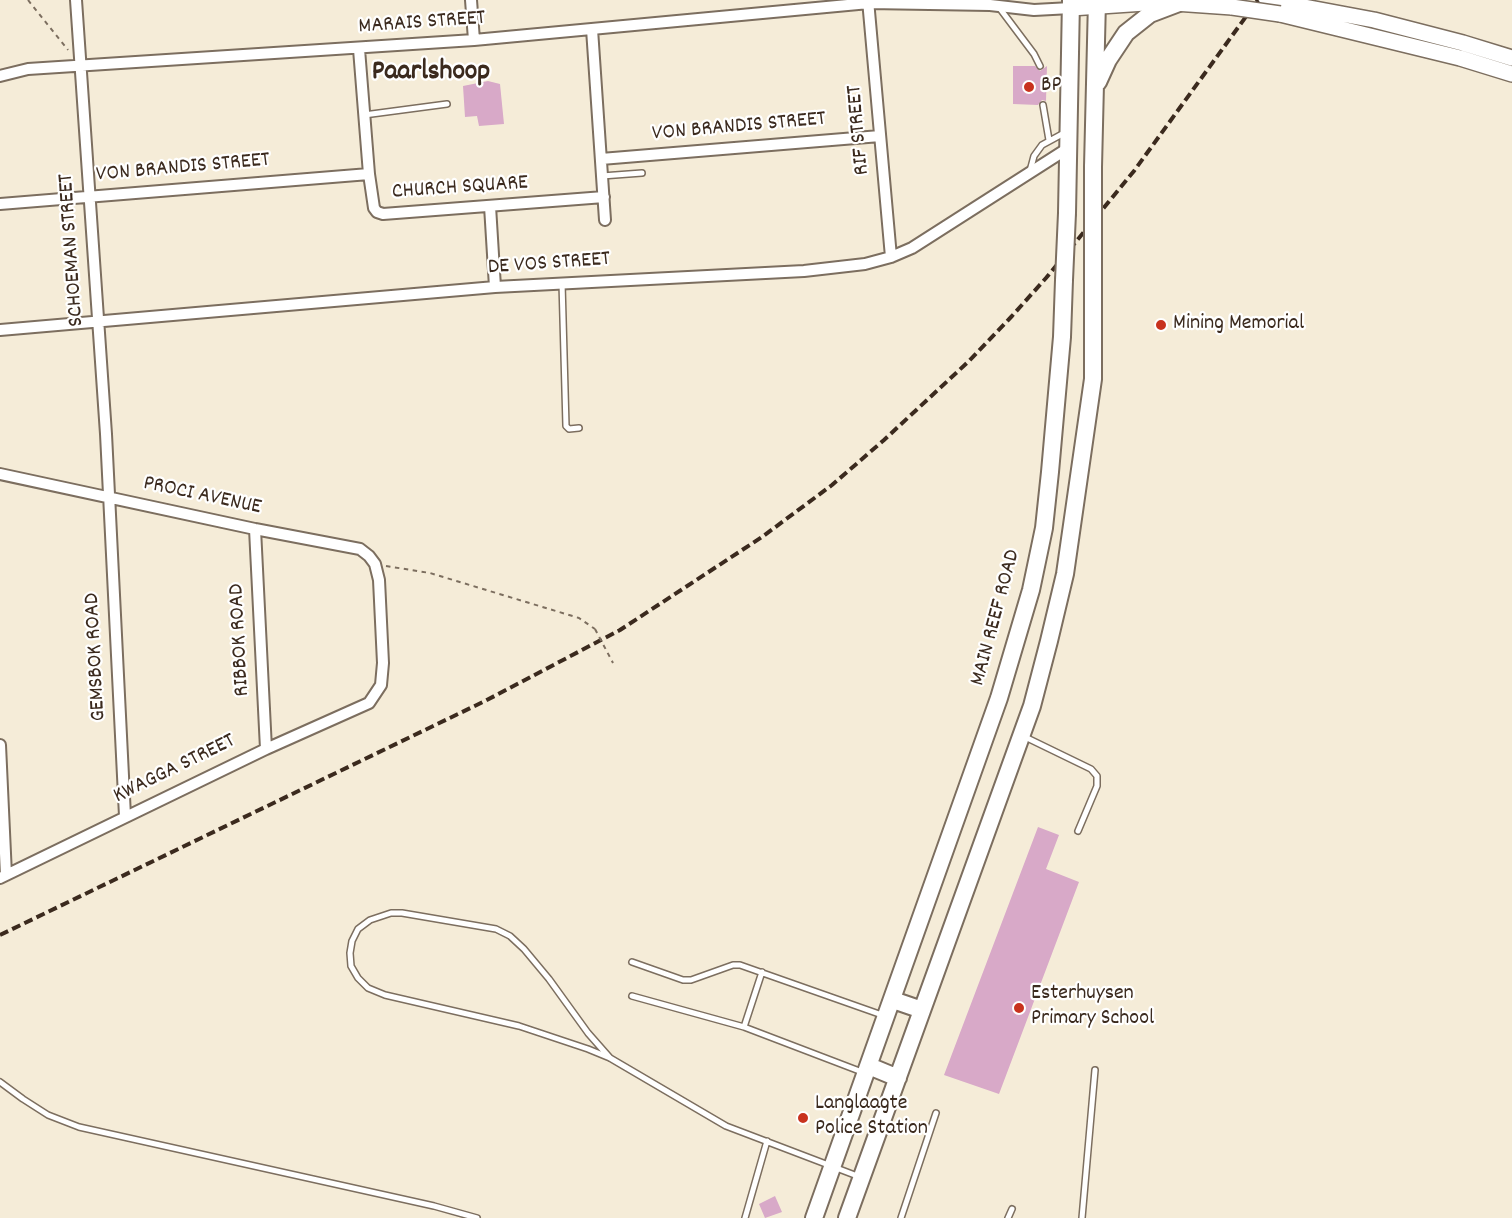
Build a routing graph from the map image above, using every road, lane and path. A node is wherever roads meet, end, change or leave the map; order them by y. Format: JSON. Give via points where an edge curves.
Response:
{"nodes":[{"id":1,"x":28,"y":0,"type":"edge"},
{"id":2,"x":76,"y":0,"type":"edge"},
{"id":3,"x":1010,"y":0,"type":"edge"},
{"id":4,"x":1266,"y":0,"type":"edge"},
{"id":5,"x":471,"y":2,"type":"edge"},
{"id":6,"x":868,"y":2,"type":"edge"},
{"id":7,"x":1097,"y":3,"type":"edge"},
{"id":8,"x":1179,"y":3,"type":"junction"},
{"id":9,"x":1071,"y":4,"type":"edge"},
{"id":10,"x":995,"y":5,"type":"junction"},
{"id":11,"x":1282,"y":8,"type":"junction"},
{"id":12,"x":592,"y":29,"type":"junction"},
{"id":13,"x":474,"y":40,"type":"junction"},
{"id":14,"x":359,"y":49,"type":"junction"},
{"id":15,"x":1512,"y":58,"type":"edge"},
{"id":16,"x":79,"y":63,"type":"junction"},
{"id":17,"x":1040,"y":66,"type":"dead end"},
{"id":18,"x":1512,"y":74,"type":"edge"},
{"id":19,"x":0,"y":76,"type":"edge"},
{"id":20,"x":1094,"y":93,"type":"junction"},
{"id":21,"x":447,"y":104,"type":"dead end"},
{"id":22,"x":1043,"y":105,"type":"dead end"},
{"id":23,"x":364,"y":115,"type":"junction"},
{"id":24,"x":880,"y":136,"type":"junction"},
{"id":25,"x":1070,"y":138,"type":"junction"},
{"id":26,"x":1049,"y":140,"type":"junction"},
{"id":27,"x":601,"y":159,"type":"junction"},
{"id":28,"x":1030,"y":172,"type":"junction"},
{"id":29,"x":642,"y":173,"type":"dead end"},
{"id":30,"x":369,"y":174,"type":"junction"},
{"id":31,"x":602,"y":176,"type":"junction"},
{"id":32,"x":89,"y":196,"type":"junction"},
{"id":33,"x":604,"y":197,"type":"junction"},
{"id":34,"x":0,"y":204,"type":"edge"},
{"id":35,"x":490,"y":206,"type":"junction"},
{"id":36,"x":606,"y":220,"type":"dead end"},
{"id":37,"x":891,"y":257,"type":"junction"},
{"id":38,"x":562,"y":284,"type":"junction"},
{"id":39,"x":495,"y":287,"type":"junction"},
{"id":40,"x":98,"y":321,"type":"junction"},
{"id":41,"x":0,"y":330,"type":"edge"},
{"id":42,"x":579,"y":428,"type":"dead end"},
{"id":43,"x":0,"y":474,"type":"edge"},
{"id":44,"x":109,"y":497,"type":"junction"},
{"id":45,"x":255,"y":529,"type":"junction"},
{"id":46,"x":375,"y":564,"type":"junction"},
{"id":47,"x":614,"y":663,"type":"dead end"},
{"id":48,"x":1021,"y":735,"type":"junction"},
{"id":49,"x":0,"y":745,"type":"edge"},
{"id":50,"x":266,"y":749,"type":"junction"},
{"id":51,"x":1,"y":778,"type":"edge"},
{"id":52,"x":125,"y":816,"type":"junction"},
{"id":53,"x":1078,"y":831,"type":"dead end"},
{"id":54,"x":3,"y":876,"type":"edge"},
{"id":55,"x":632,"y":962,"type":"dead end"},
{"id":56,"x":762,"y":972,"type":"junction"},
{"id":57,"x":632,"y":996,"type":"dead end"},
{"id":58,"x":892,"y":1000,"type":"junction"},
{"id":59,"x":922,"y":1010,"type":"junction"},
{"id":60,"x":887,"y":1017,"type":"junction"},
{"id":61,"x":744,"y":1027,"type":"junction"},
{"id":62,"x":610,"y":1058,"type":"junction"},
{"id":63,"x":868,"y":1070,"type":"junction"},
{"id":64,"x":1095,"y":1070,"type":"dead end"},
{"id":65,"x":898,"y":1078,"type":"junction"},
{"id":66,"x":0,"y":1082,"type":"edge"},
{"id":67,"x":936,"y":1113,"type":"dead end"},
{"id":68,"x":767,"y":1141,"type":"junction"},
{"id":69,"x":834,"y":1167,"type":"junction"},
{"id":70,"x":862,"y":1178,"type":"junction"},
{"id":71,"x":1012,"y":1209,"type":"dead end"},
{"id":72,"x":477,"y":1218,"type":"edge"},
{"id":73,"x":745,"y":1218,"type":"edge"},
{"id":74,"x":814,"y":1218,"type":"edge"},
{"id":75,"x":847,"y":1218,"type":"edge"},
{"id":76,"x":901,"y":1218,"type":"edge"},
{"id":77,"x":1008,"y":1218,"type":"edge"},
{"id":78,"x":1082,"y":1218,"type":"edge"}],
"edges":[{"from":1,"to":16,"type":"path"},
{"from":2,"to":16,"type":"street","name":"SCHOEMAN STREET"},
{"from":3,"to":10,"type":"street","name":"MARAIS STREET"},
{"from":4,"to":11,"type":"main road"},
{"from":5,"to":13,"type":"street"},
{"from":6,"to":10,"type":"street","name":"MARAIS STREET"},
{"from":6,"to":12,"type":"street","name":"MARAIS STREET"},
{"from":6,"to":24,"type":"street","name":"RIF STREET"},
{"from":7,"to":8,"type":"main road"},
{"from":7,"to":9,"type":"main road"},
{"from":7,"to":20,"type":"main road"},
{"from":8,"to":11,"type":"main road","bridge":true},
{"from":8,"to":20,"type":"main road","via":[[1150,15],[1126,33],[1108,60]]},
{"from":9,"to":10,"type":"street","name":"MARAIS STREET","via":[[1034,10]]},
{"from":9,"to":25,"type":"main road","name":"MAIN REEF ROAD"},
{"from":10,"to":17,"type":"lane"},
{"from":11,"to":15,"type":"main road","via":[[1374,20]]},
{"from":11,"to":18,"type":"main road"},
{"from":12,"to":13,"type":"street","name":"MARAIS STREET"},
{"from":12,"to":27,"type":"street"},
{"from":13,"to":14,"type":"street","name":"MARAIS STREET"},
{"from":14,"to":16,"type":"street","name":"MARAIS STREET"},
{"from":14,"to":23,"type":"street","name":"CHURCH SQUARE"},
{"from":16,"to":19,"type":"street","name":"MARAIS STREET"},
{"from":16,"to":32,"type":"street","name":"SCHOEMAN STREET"},
{"from":20,"to":48,"type":"main road","bridge":true,"via":[[1093,379],[1065,574]]},
{"from":21,"to":23,"type":"lane"},
{"from":22,"to":26,"type":"lane"},
{"from":23,"to":30,"type":"street","name":"CHURCH SQUARE"},
{"from":24,"to":27,"type":"street","name":"VON BRANDIS STREET"},
{"from":24,"to":37,"type":"street","name":"RIF STREET"},
{"from":25,"to":26,"type":"lane"},
{"from":25,"to":28,"type":"street","name":"DE VOS STREET"},
{"from":25,"to":58,"type":"main road","name":"MAIN REEF ROAD","bridge":true,"via":[[1062,337],[1044,528],[1031,590],[999,698]]},
{"from":26,"to":28,"type":"lane","via":[[1037,150]]},
{"from":27,"to":31,"type":"street"},
{"from":28,"to":37,"type":"street","name":"DE VOS STREET","via":[[925,241]]},
{"from":29,"to":31,"type":"lane"},
{"from":30,"to":32,"type":"street","name":"VON BRANDIS STREET"},
{"from":30,"to":35,"type":"street","name":"CHURCH SQUARE","via":[[374,208],[380,214]]},
{"from":31,"to":33,"type":"street"},
{"from":32,"to":34,"type":"street","name":"VON BRANDIS STREET"},
{"from":32,"to":40,"type":"street","name":"SCHOEMAN STREET"},
{"from":33,"to":35,"type":"street","name":"CHURCH SQUARE"},
{"from":33,"to":36,"type":"street"},
{"from":35,"to":39,"type":"street"},
{"from":37,"to":38,"type":"street","name":"DE VOS STREET","via":[[804,271]]},
{"from":38,"to":39,"type":"street","name":"DE VOS STREET"},
{"from":38,"to":42,"type":"lane","via":[[566,426]]},
{"from":39,"to":40,"type":"street","name":"DE VOS STREET"},
{"from":40,"to":41,"type":"street","name":"DE VOS STREET"},
{"from":40,"to":44,"type":"street","name":"SCHOEMAN STREET"},
{"from":43,"to":44,"type":"street","name":"PROCI AVENUE"},
{"from":44,"to":45,"type":"street","name":"PROCI AVENUE"},
{"from":44,"to":52,"type":"street","name":"GEMSBOK ROAD"},
{"from":45,"to":46,"type":"street","name":"PROCI AVENUE","via":[[360,549]]},
{"from":45,"to":50,"type":"street","name":"RIBBOK ROAD"},
{"from":46,"to":47,"type":"path","bridge":true,"via":[[430,573],[579,618],[595,629]]},
{"from":46,"to":50,"type":"street","name":"KWAGGA STREET","via":[[383,674],[378,693],[369,703]]},
{"from":48,"to":53,"type":"lane","via":[[1091,769],[1096,776],[1097,786]]},
{"from":48,"to":59,"type":"main road"},
{"from":49,"to":51,"type":"street"},
{"from":50,"to":52,"type":"street","name":"KWAGGA STREET"},
{"from":51,"to":54,"type":"street"},
{"from":52,"to":54,"type":"street","name":"KWAGGA STREET"},
{"from":55,"to":56,"type":"lane","via":[[683,980],[734,965]]},
{"from":56,"to":60,"type":"lane"},
{"from":56,"to":61,"type":"lane"},
{"from":57,"to":61,"type":"lane"},
{"from":58,"to":59,"type":"main road"},
{"from":58,"to":60,"type":"main road","name":"MAIN REEF ROAD"},
{"from":59,"to":65,"type":"main road"},
{"from":60,"to":63,"type":"main road","name":"MAIN REEF ROAD"},
{"from":61,"to":63,"type":"lane"},
{"from":62,"to":62,"type":"lane","via":[[524,949],[496,929],[391,913],[370,920],[358,929],[352,941],[351,966],[368,988],[519,1026]]},
{"from":62,"to":68,"type":"lane","via":[[726,1126]]},
{"from":63,"to":65,"type":"main road"},
{"from":63,"to":69,"type":"main road","name":"MAIN REEF ROAD"},
{"from":64,"to":78,"type":"lane"},
{"from":65,"to":70,"type":"main road"},
{"from":66,"to":72,"type":"lane","via":[[48,1114],[79,1126]]},
{"from":67,"to":76,"type":"lane"},
{"from":68,"to":69,"type":"lane"},
{"from":68,"to":73,"type":"lane"},
{"from":69,"to":70,"type":"lane"},
{"from":69,"to":74,"type":"main road","name":"MAIN REEF ROAD"},
{"from":70,"to":75,"type":"main road"},
{"from":71,"to":77,"type":"lane"}]}
